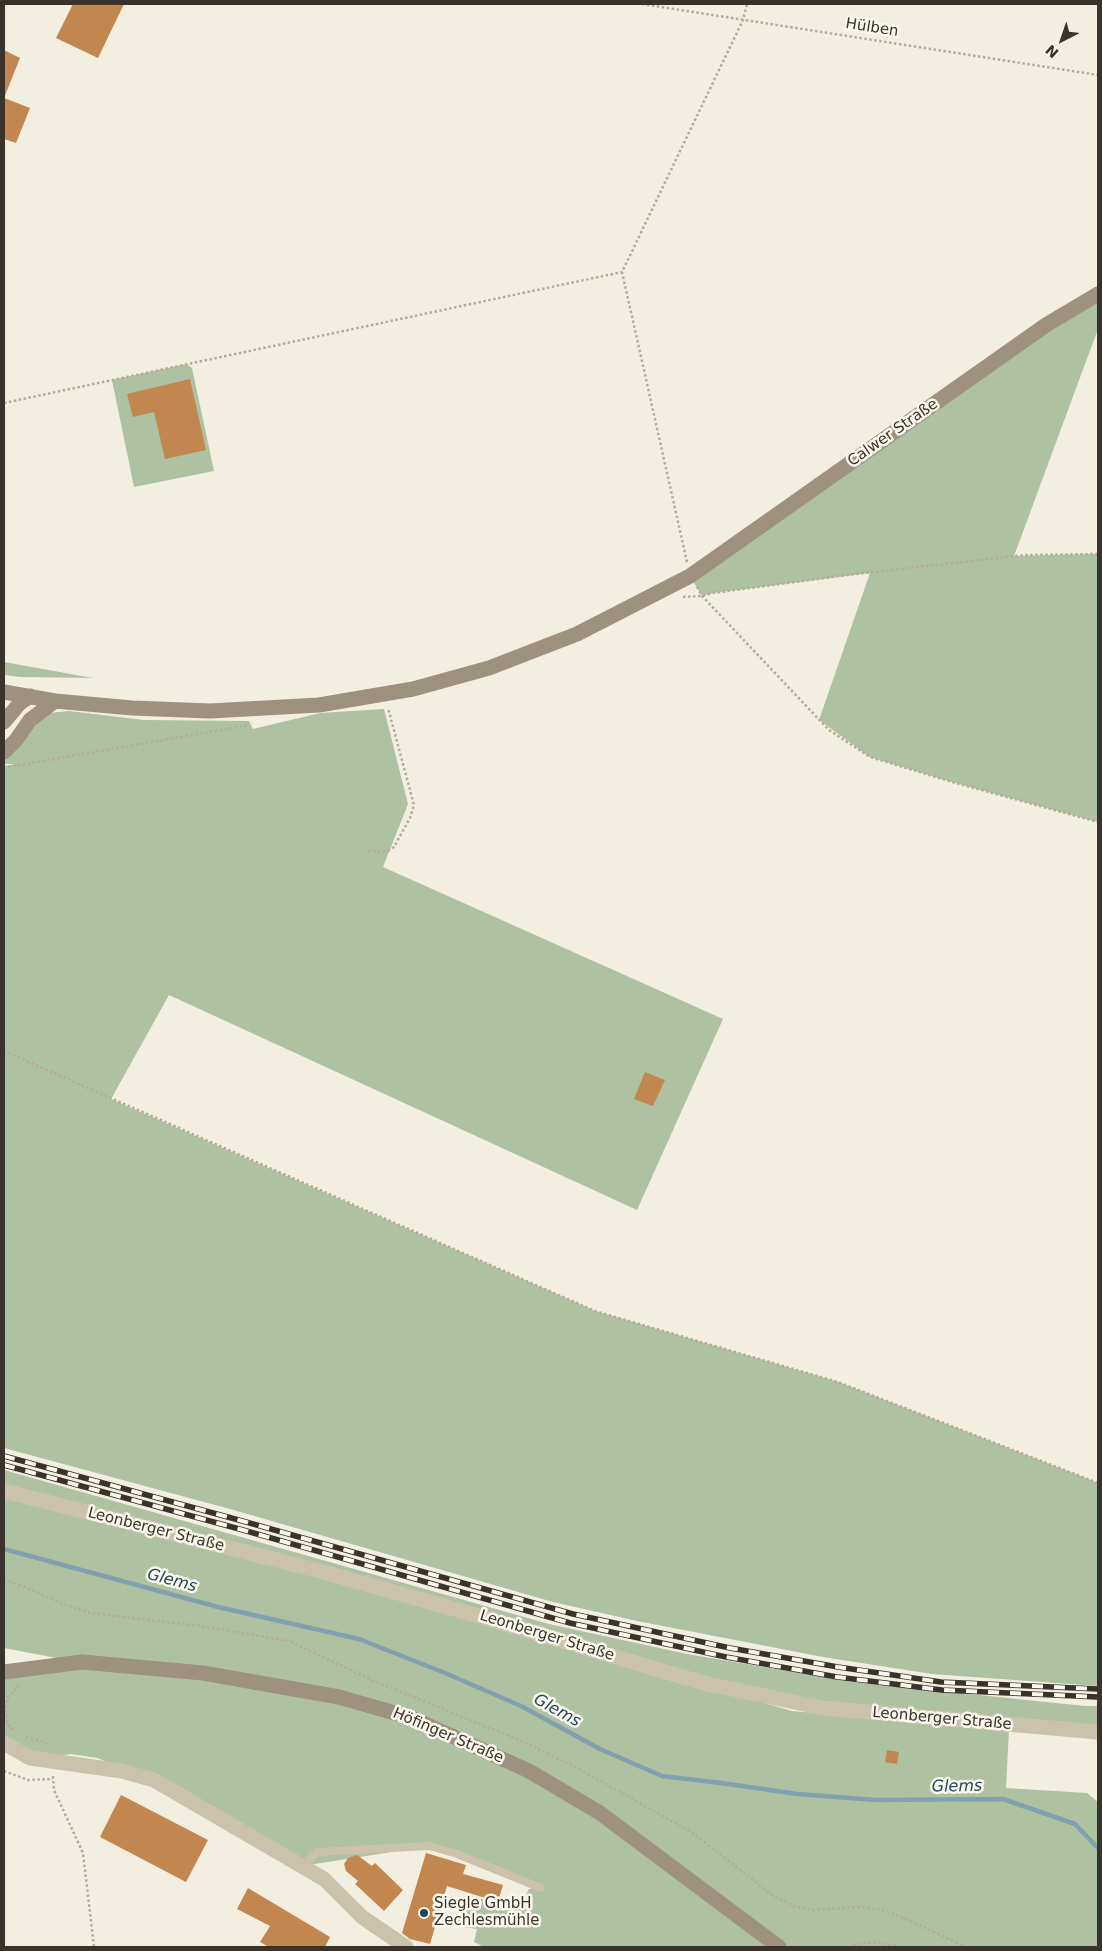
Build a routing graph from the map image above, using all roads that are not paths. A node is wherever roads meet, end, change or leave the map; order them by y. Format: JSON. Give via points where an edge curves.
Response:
{"nodes":[{"id":1,"x":1098,"y":294,"type":"edge"},
{"id":2,"x":4,"y":692,"type":"edge"},
{"id":3,"x":30,"y":696,"type":"junction"},
{"id":4,"x":55,"y":701,"type":"junction"},
{"id":5,"x":4,"y":722,"type":"edge"},
{"id":6,"x":4,"y":752,"type":"edge"},
{"id":7,"x":4,"y":1491,"type":"edge"},
{"id":8,"x":4,"y":1672,"type":"edge"},
{"id":9,"x":1098,"y":1732,"type":"edge"},
{"id":10,"x":4,"y":1743,"type":"edge"},
{"id":11,"x":302,"y":1866,"type":"junction"},
{"id":12,"x":541,"y":1888,"type":"dead end"},
{"id":13,"x":406,"y":1947,"type":"edge"},
{"id":14,"x":779,"y":1947,"type":"edge"}],
"edges":[{"from":1,"to":4,"type":"main road","name":"Calwer Straße","via":[[1046,325],[690,576],[577,634],[489,668],[413,689],[319,706],[210,711]]},
{"from":2,"to":3,"type":"main road","name":"Calwer Straße"},
{"from":3,"to":4,"type":"main road","name":"Calwer Straße"},
{"from":3,"to":5,"type":"main road"},
{"from":4,"to":6,"type":"main road","via":[[30,720]]},
{"from":7,"to":9,"type":"street","name":"Leonberger Straße","via":[[326,1573],[702,1683],[822,1708]]},
{"from":8,"to":14,"type":"main road","name":"Höfinger Straße","via":[[82,1662],[203,1673],[339,1697],[412,1718],[528,1771],[600,1813]]},
{"from":10,"to":11,"type":"street","via":[[30,1758],[122,1771],[154,1780]]},
{"from":11,"to":12,"type":"lane","via":[[317,1852],[430,1846]]},
{"from":11,"to":13,"type":"street","via":[[324,1879],[362,1917]]}]}
